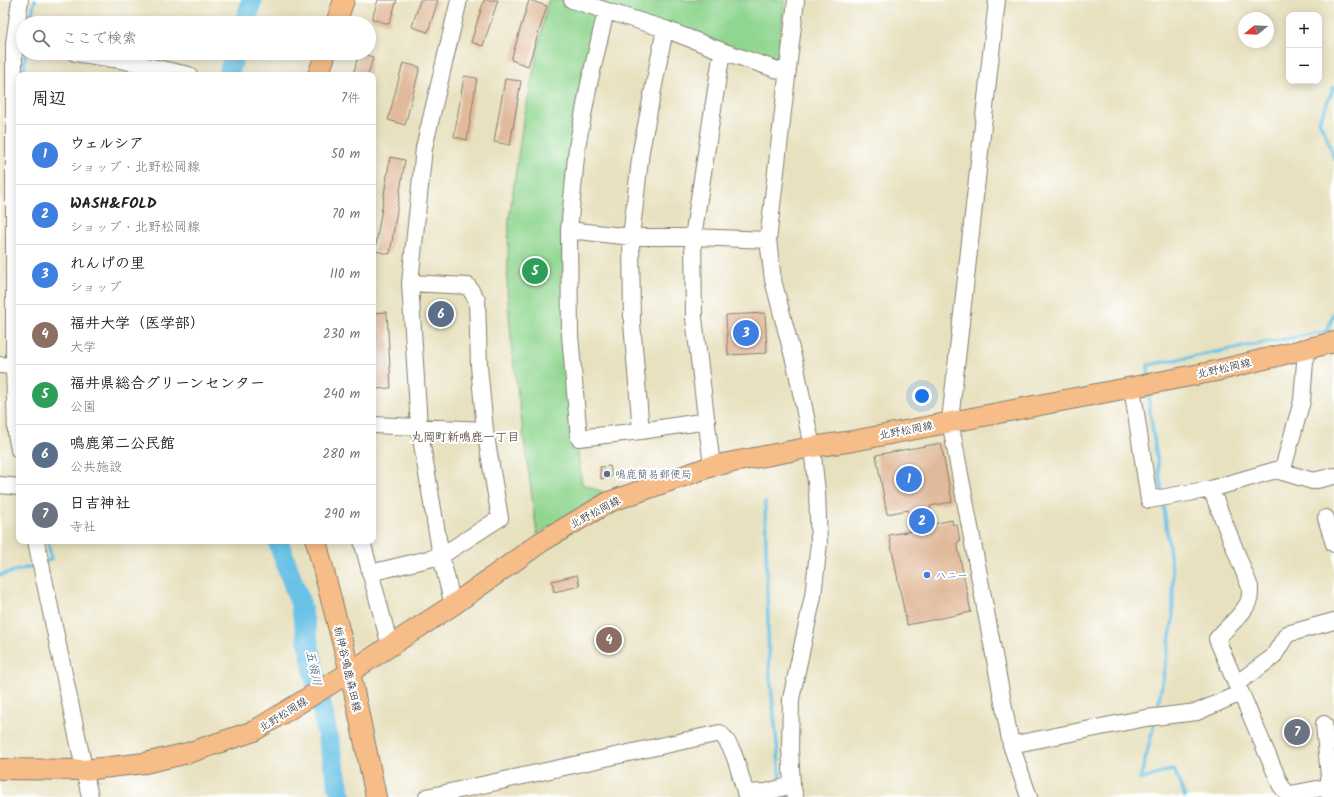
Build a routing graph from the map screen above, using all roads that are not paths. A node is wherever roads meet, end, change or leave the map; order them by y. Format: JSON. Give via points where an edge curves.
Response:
{"nodes":[{"id":1,"x":20,"y":0,"type":"edge"},
{"id":2,"x":344,"y":0,"type":"edge"},
{"id":3,"x":459,"y":0,"type":"edge"},
{"id":4,"x":796,"y":0,"type":"edge"},
{"id":5,"x":997,"y":0,"type":"edge"},
{"id":6,"x":583,"y":1,"type":"edge"},
{"id":7,"x":606,"y":11,"type":"junction"},
{"id":8,"x":17,"y":16,"type":"edge"},
{"id":9,"x":338,"y":16,"type":"edge"},
{"id":10,"x":16,"y":22,"type":"edge"},
{"id":11,"x":665,"y":29,"type":"junction"},
{"id":12,"x":12,"y":43,"type":"edge"},
{"id":13,"x":722,"y":51,"type":"junction"},
{"id":14,"x":120,"y":60,"type":"edge"},
{"id":15,"x":323,"y":60,"type":"edge"},
{"id":16,"x":175,"y":72,"type":"edge"},
{"id":17,"x":319,"y":72,"type":"edge"},
{"id":18,"x":787,"y":74,"type":"junction"},
{"id":19,"x":569,"y":230,"type":"junction"},
{"id":20,"x":631,"y":237,"type":"junction"},
{"id":21,"x":693,"y":237,"type":"junction"},
{"id":22,"x":768,"y":240,"type":"junction"},
{"id":23,"x":410,"y":283,"type":"junction"},
{"id":24,"x":1334,"y":342,"type":"edge"},
{"id":25,"x":1306,"y":349,"type":"junction"},
{"id":26,"x":7,"y":366,"type":"edge"},
{"id":27,"x":1132,"y":387,"type":"junction"},
{"id":28,"x":950,"y":421,"type":"junction"},
{"id":29,"x":707,"y":422,"type":"junction"},
{"id":30,"x":376,"y":425,"type":"edge"},
{"id":31,"x":419,"y":427,"type":"junction"},
{"id":32,"x":485,"y":430,"type":"junction"},
{"id":33,"x":641,"y":431,"type":"junction"},
{"id":34,"x":16,"y":434,"type":"edge"},
{"id":35,"x":812,"y":447,"type":"junction"},
{"id":36,"x":712,"y":466,"type":"junction"},
{"id":37,"x":1282,"y":472,"type":"junction"},
{"id":38,"x":1334,"y":476,"type":"edge"},
{"id":39,"x":0,"y":485,"type":"edge"},
{"id":40,"x":16,"y":487,"type":"edge"},
{"id":41,"x":1211,"y":489,"type":"junction"},
{"id":42,"x":1326,"y":518,"type":"dead end"},
{"id":43,"x":37,"y":544,"type":"edge"},
{"id":44,"x":317,"y":544,"type":"edge"},
{"id":45,"x":363,"y":544,"type":"edge"},
{"id":46,"x":1334,"y":544,"type":"edge"},
{"id":47,"x":441,"y":556,"type":"junction"},
{"id":48,"x":370,"y":573,"type":"junction"},
{"id":49,"x":454,"y":604,"type":"junction"},
{"id":50,"x":1334,"y":621,"type":"edge"},
{"id":51,"x":390,"y":646,"type":"junction"},
{"id":52,"x":350,"y":672,"type":"junction"},
{"id":53,"x":1239,"y":688,"type":"junction"},
{"id":54,"x":1324,"y":724,"type":"edge"},
{"id":55,"x":1011,"y":745,"type":"junction"},
{"id":56,"x":0,"y":769,"type":"edge"},
{"id":57,"x":84,"y":770,"type":"junction"},
{"id":58,"x":794,"y":791,"type":"edge"},
{"id":59,"x":1331,"y":794,"type":"edge"},
{"id":60,"x":746,"y":795,"type":"edge"},
{"id":61,"x":90,"y":797,"type":"edge"},
{"id":62,"x":376,"y":797,"type":"edge"},
{"id":63,"x":427,"y":797,"type":"edge"},
{"id":64,"x":1029,"y":797,"type":"edge"}],
"edges":[{"from":1,"to":8,"type":"street"},
{"from":2,"to":9,"type":"main road"},
{"from":3,"to":23,"type":"street","via":[[424,148]]},
{"from":4,"to":18,"type":"street"},
{"from":5,"to":28,"type":"street"},
{"from":6,"to":7,"type":"street"},
{"from":7,"to":11,"type":"street"},
{"from":7,"to":19,"type":"street","via":[[577,147]]},
{"from":10,"to":12,"type":"street"},
{"from":11,"to":13,"type":"street"},
{"from":11,"to":20,"type":"street","via":[[641,151]]},
{"from":12,"to":26,"type":"street"},
{"from":13,"to":18,"type":"street"},
{"from":13,"to":21,"type":"street"},
{"from":14,"to":16,"type":"street"},
{"from":15,"to":17,"type":"main road"},
{"from":18,"to":22,"type":"street"},
{"from":19,"to":20,"type":"street"},
{"from":19,"to":33,"type":"street","via":[[570,335],[579,438]]},
{"from":20,"to":21,"type":"street"},
{"from":20,"to":33,"type":"street","via":[[632,323]]},
{"from":21,"to":22,"type":"street"},
{"from":21,"to":29,"type":"street","via":[[694,318]]},
{"from":22,"to":35,"type":"street","via":[[772,280],[796,368]]},
{"from":23,"to":31,"type":"street"},
{"from":23,"to":32,"type":"street","via":[[468,286],[477,300],[479,366]]},
{"from":24,"to":25,"type":"main road","name":"北野松岡線"},
{"from":25,"to":27,"type":"main road","name":"北野松岡線","via":[[1216,371]]},
{"from":25,"to":37,"type":"street","via":[[1302,401]]},
{"from":26,"to":34,"type":"street"},
{"from":27,"to":28,"type":"main road","name":"北野松岡線"},
{"from":27,"to":41,"type":"street","via":[[1149,500]]},
{"from":28,"to":35,"type":"main road","name":"北野松岡線"},
{"from":28,"to":55,"type":"street"},
{"from":29,"to":33,"type":"street"},
{"from":29,"to":36,"type":"street"},
{"from":30,"to":31,"type":"street"},
{"from":31,"to":32,"type":"street"},
{"from":31,"to":47,"type":"street"},
{"from":32,"to":47,"type":"street","via":[[500,518]]},
{"from":35,"to":36,"type":"main road","name":"北野松岡線"},
{"from":35,"to":58,"type":"street","via":[[819,543],[813,596],[790,699],[790,748]]},
{"from":36,"to":49,"type":"main road","name":"北野松岡線","via":[[609,502],[541,542]]},
{"from":37,"to":38,"type":"street","via":[[1313,481]]},
{"from":37,"to":41,"type":"street","via":[[1276,470]]},
{"from":39,"to":40,"type":"street"},
{"from":41,"to":53,"type":"street","via":[[1250,588],[1250,600],[1244,612],[1217,639]]},
{"from":42,"to":46,"type":"street"},
{"from":43,"to":57,"type":"street"},
{"from":44,"to":52,"type":"main road","name":"栃神谷鳴鹿森田線"},
{"from":45,"to":48,"type":"street"},
{"from":47,"to":48,"type":"street"},
{"from":47,"to":49,"type":"street"},
{"from":48,"to":51,"type":"street"},
{"from":49,"to":51,"type":"main road","name":"北野松岡線"},
{"from":50,"to":53,"type":"street","via":[[1287,634],[1273,657]]},
{"from":51,"to":52,"type":"main road","name":"北野松岡線"},
{"from":52,"to":57,"type":"main road","name":"北野松岡線","via":[[254,731],[188,753],[145,763]]},
{"from":52,"to":62,"type":"main road","name":"栃神谷鳴鹿森田線"},
{"from":53,"to":55,"type":"street","via":[[1197,712],[1146,718]]},
{"from":53,"to":59,"type":"street","via":[[1281,786],[1287,793],[1322,788]]},
{"from":54,"to":59,"type":"street"},
{"from":55,"to":64,"type":"street"},
{"from":56,"to":57,"type":"main road","name":"北野松岡線"},
{"from":57,"to":61,"type":"street"},
{"from":58,"to":60,"type":"street"},
{"from":60,"to":63,"type":"street","via":[[734,755],[728,741],[720,733]]}]}
